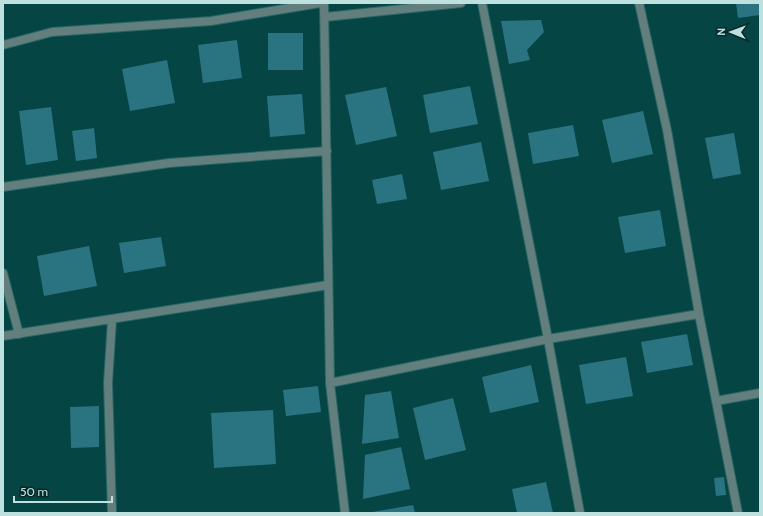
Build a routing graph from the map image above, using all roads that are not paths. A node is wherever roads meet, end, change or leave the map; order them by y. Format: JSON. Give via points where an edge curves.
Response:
{"nodes":[{"id":1,"x":320,"y":3,"type":"edge"},
{"id":2,"x":324,"y":3,"type":"edge"},
{"id":3,"x":461,"y":3,"type":"edge"},
{"id":4,"x":482,"y":3,"type":"edge"},
{"id":5,"x":639,"y":3,"type":"edge"},
{"id":6,"x":325,"y":17,"type":"junction"},
{"id":7,"x":3,"y":45,"type":"edge"},
{"id":8,"x":327,"y":151,"type":"junction"},
{"id":9,"x":3,"y":187,"type":"edge"},
{"id":10,"x":3,"y":273,"type":"edge"},
{"id":11,"x":328,"y":285,"type":"junction"},
{"id":12,"x":699,"y":314,"type":"junction"},
{"id":13,"x":112,"y":320,"type":"junction"},
{"id":14,"x":19,"y":334,"type":"junction"},
{"id":15,"x":3,"y":336,"type":"edge"},
{"id":16,"x":548,"y":340,"type":"junction"},
{"id":17,"x":330,"y":383,"type":"junction"},
{"id":18,"x":760,"y":392,"type":"edge"},
{"id":19,"x":716,"y":401,"type":"junction"},
{"id":20,"x":112,"y":513,"type":"edge"},
{"id":21,"x":345,"y":513,"type":"edge"},
{"id":22,"x":580,"y":513,"type":"edge"},
{"id":23,"x":738,"y":513,"type":"edge"}],
"edges":[{"from":1,"to":7,"type":"street","via":[[211,21],[52,32]]},
{"from":2,"to":6,"type":"street"},
{"from":3,"to":6,"type":"street"},
{"from":4,"to":16,"type":"street"},
{"from":5,"to":12,"type":"street","via":[[667,130]]},
{"from":6,"to":8,"type":"street"},
{"from":8,"to":9,"type":"street","via":[[169,163]]},
{"from":8,"to":11,"type":"street"},
{"from":10,"to":14,"type":"street"},
{"from":11,"to":13,"type":"street"},
{"from":11,"to":17,"type":"street"},
{"from":12,"to":16,"type":"street"},
{"from":12,"to":19,"type":"street"},
{"from":13,"to":14,"type":"street"},
{"from":13,"to":20,"type":"street","via":[[108,384]]},
{"from":14,"to":15,"type":"street"},
{"from":16,"to":17,"type":"street"},
{"from":16,"to":22,"type":"street"},
{"from":17,"to":21,"type":"street"},
{"from":18,"to":19,"type":"street"},
{"from":19,"to":23,"type":"street"}]}
